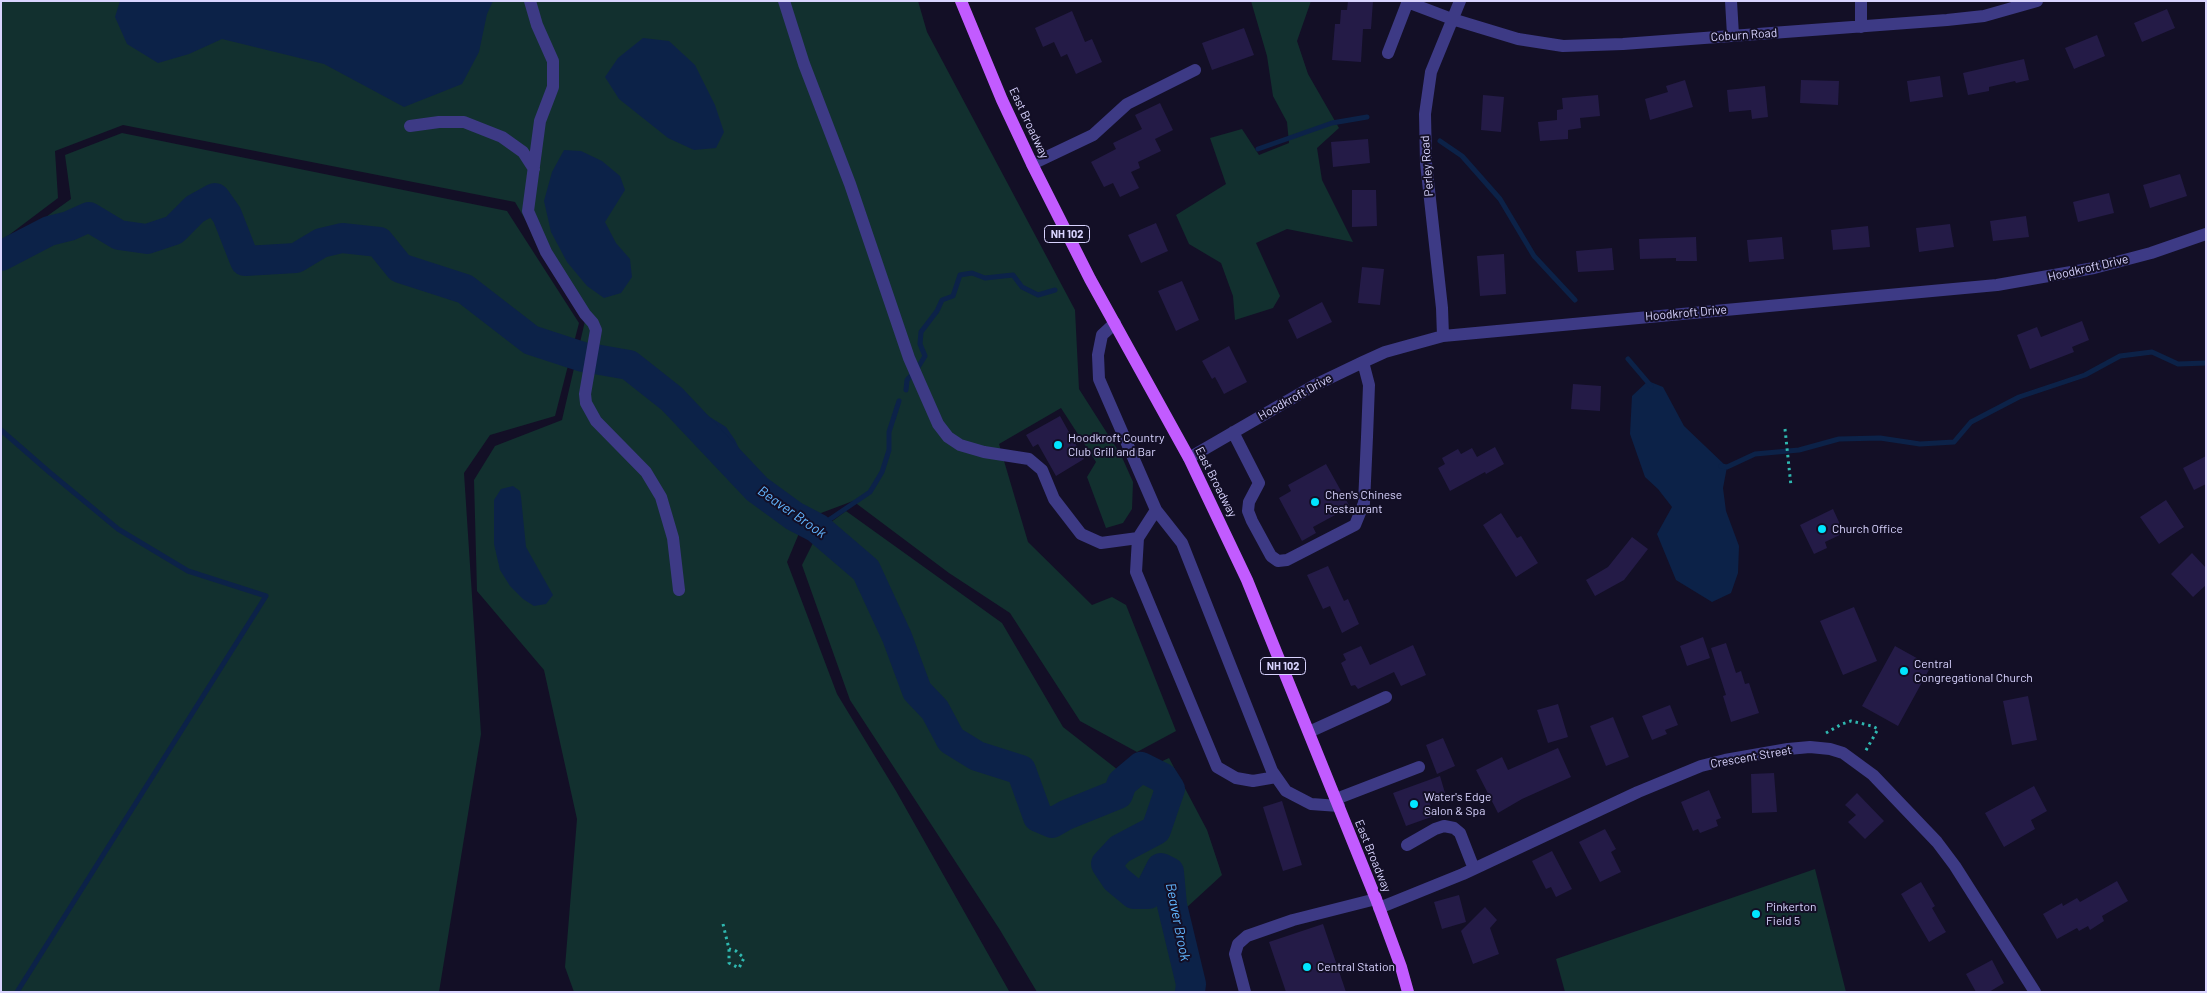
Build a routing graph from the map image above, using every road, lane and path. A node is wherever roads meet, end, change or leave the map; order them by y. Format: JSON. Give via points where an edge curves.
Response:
{"nodes":[{"id":1,"x":530,"y":1,"type":"edge"},
{"id":2,"x":784,"y":1,"type":"edge"},
{"id":3,"x":960,"y":1,"type":"edge"},
{"id":4,"x":1460,"y":1,"type":"edge"},
{"id":5,"x":1731,"y":1,"type":"edge"},
{"id":6,"x":1861,"y":1,"type":"edge"},
{"id":7,"x":2037,"y":1,"type":"edge"},
{"id":8,"x":1407,"y":2,"type":"edge"},
{"id":9,"x":1452,"y":19,"type":"junction"},
{"id":10,"x":1861,"y":27,"type":"junction"},
{"id":11,"x":1733,"y":35,"type":"junction"},
{"id":12,"x":1388,"y":53,"type":"dead end"},
{"id":13,"x":1195,"y":70,"type":"dead end"},
{"id":14,"x":410,"y":126,"type":"dead end"},
{"id":15,"x":1032,"y":164,"type":"junction"},
{"id":16,"x":534,"y":169,"type":"junction"},
{"id":17,"x":2206,"y":234,"type":"edge"},
{"id":18,"x":1115,"y":323,"type":"junction"},
{"id":19,"x":1443,"y":336,"type":"junction"},
{"id":20,"x":1363,"y":362,"type":"junction"},
{"id":21,"x":1785,"y":429,"type":"dead end"},
{"id":22,"x":1233,"y":432,"type":"junction"},
{"id":23,"x":1189,"y":458,"type":"junction"},
{"id":24,"x":1791,"y":486,"type":"dead end"},
{"id":25,"x":1156,"y":510,"type":"junction"},
{"id":26,"x":1138,"y":538,"type":"junction"},
{"id":27,"x":678,"y":590,"type":"dead end"},
{"id":28,"x":1386,"y":697,"type":"dead end"},
{"id":29,"x":1309,"y":732,"type":"junction"},
{"id":30,"x":1826,"y":733,"type":"dead end"},
{"id":31,"x":1859,"y":763,"type":"junction"},
{"id":32,"x":1419,"y":767,"type":"dead end"},
{"id":33,"x":1276,"y":777,"type":"junction"},
{"id":34,"x":1337,"y":802,"type":"junction"},
{"id":35,"x":1407,"y":845,"type":"dead end"},
{"id":36,"x":1474,"y":869,"type":"junction"},
{"id":37,"x":1378,"y":904,"type":"junction"},
{"id":38,"x":724,"y":924,"type":"dead end"},
{"id":39,"x":729,"y":949,"type":"junction"},
{"id":40,"x":1245,"y":992,"type":"edge"},
{"id":41,"x":1408,"y":992,"type":"edge"},
{"id":42,"x":2034,"y":992,"type":"edge"}],
"edges":[{"from":1,"to":16,"type":"street","via":[[553,61],[553,87],[540,121]]},
{"from":2,"to":26,"type":"street","via":[[909,358],[938,424],[960,445],[1029,459],[1042,470],[1054,499],[1081,534],[1102,543]]},
{"from":3,"to":15,"type":"main road","name":"East Broadway","number":"NH 102"},
{"from":4,"to":9,"type":"street","name":"Perley Road"},
{"from":5,"to":11,"type":"street"},
{"from":6,"to":10,"type":"street"},
{"from":7,"to":10,"type":"street","name":"Coburn Road","via":[[1984,16]]},
{"from":8,"to":9,"type":"street","name":"Coburn Road"},
{"from":8,"to":12,"type":"street"},
{"from":9,"to":11,"type":"street","name":"Coburn Road","via":[[1518,39],[1563,46]]},
{"from":9,"to":19,"type":"street","name":"Perley Road","via":[[1431,72],[1424,132]]},
{"from":10,"to":11,"type":"street","name":"Coburn Road"},
{"from":13,"to":15,"type":"street","via":[[1127,104],[1093,135]]},
{"from":14,"to":16,"type":"street","via":[[464,122],[502,137],[523,152]]},
{"from":15,"to":18,"type":"main road","name":"East Broadway","number":"NH 102"},
{"from":16,"to":27,"type":"street","via":[[528,211],[546,252],[596,330],[586,403],[596,422],[646,472],[661,497],[673,538]]},
{"from":17,"to":19,"type":"street","name":"Hoodkroft Drive","via":[[2094,268],[1997,285]]},
{"from":18,"to":23,"type":"main road","name":"East Broadway","number":"NH 102"},
{"from":18,"to":25,"type":"street","via":[[1102,335],[1098,356],[1099,379]]},
{"from":19,"to":20,"type":"street","name":"Hoodkroft Drive","via":[[1385,352]]},
{"from":20,"to":22,"type":"street","name":"Hoodkroft Drive"},
{"from":20,"to":22,"type":"street","via":[[1368,385],[1368,429],[1364,503],[1355,525],[1287,560],[1278,561],[1271,556],[1248,511],[1259,483]]},
{"from":21,"to":24,"type":"path"},
{"from":22,"to":23,"type":"street","name":"Hoodkroft Drive"},
{"from":23,"to":29,"type":"main road","name":"East Broadway","number":"NH 102","via":[[1247,580]]},
{"from":25,"to":26,"type":"street"},
{"from":25,"to":33,"type":"street","via":[[1182,544]]},
{"from":26,"to":33,"type":"street","via":[[1136,572],[1217,767],[1236,778],[1254,781]]},
{"from":28,"to":29,"type":"street"},
{"from":29,"to":34,"type":"main road","name":"East Broadway","number":"NH 102"},
{"from":30,"to":31,"type":"path","via":[[1851,721],[1878,729]]},
{"from":31,"to":36,"type":"street","name":"Crescent Street","via":[[1843,753],[1810,747],[1709,764],[1638,792]]},
{"from":31,"to":42,"type":"street","name":"Crescent Street","via":[[1937,842]]},
{"from":32,"to":34,"type":"street"},
{"from":33,"to":34,"type":"street","via":[[1286,791],[1311,804]]},
{"from":34,"to":37,"type":"main road","name":"East Broadway","number":"NH 102"},
{"from":35,"to":36,"type":"street","via":[[1435,829],[1444,826],[1454,828],[1460,834]]},
{"from":36,"to":37,"type":"street","name":"Crescent Street"},
{"from":37,"to":40,"type":"street","name":"Crescent Street","via":[[1293,920],[1247,936],[1238,944],[1235,954]]},
{"from":37,"to":41,"type":"main road","name":"East Broadway","number":"NH 102"},
{"from":38,"to":39,"type":"path"},
{"from":39,"to":39,"type":"path","via":[[729,964],[739,968],[744,958],[736,950]]}]}
